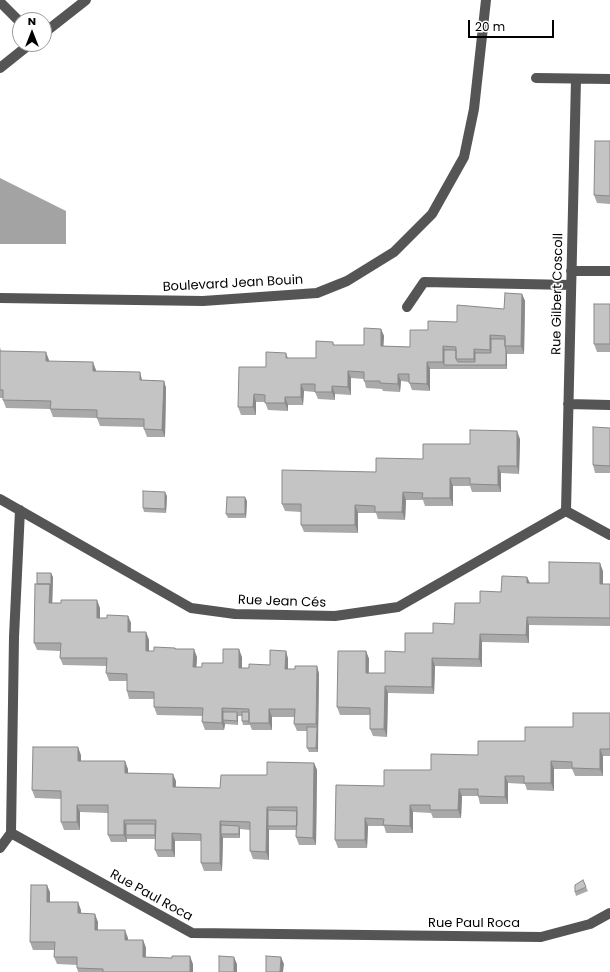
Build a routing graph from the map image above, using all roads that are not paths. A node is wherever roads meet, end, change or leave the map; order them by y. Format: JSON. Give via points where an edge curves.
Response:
{"nodes":[{"id":1,"x":86,"y":0,"type":"edge"},
{"id":2,"x":486,"y":0,"type":"edge"},
{"id":3,"x":0,"y":2,"type":"edge"},
{"id":4,"x":12,"y":14,"type":"edge"},
{"id":5,"x":52,"y":27,"type":"edge"},
{"id":6,"x":20,"y":52,"type":"edge"},
{"id":7,"x":0,"y":68,"type":"edge"},
{"id":8,"x":536,"y":78,"type":"dead end"},
{"id":9,"x":576,"y":79,"type":"junction"},
{"id":10,"x":610,"y":79,"type":"edge"},
{"id":11,"x":571,"y":271,"type":"junction"},
{"id":12,"x":610,"y":271,"type":"edge"},
{"id":13,"x":571,"y":284,"type":"junction"},
{"id":14,"x":0,"y":298,"type":"edge"},
{"id":15,"x":407,"y":307,"type":"dead end"},
{"id":16,"x":568,"y":404,"type":"junction"},
{"id":17,"x":610,"y":405,"type":"edge"},
{"id":18,"x":0,"y":499,"type":"edge"},
{"id":19,"x":20,"y":510,"type":"junction"},
{"id":20,"x":566,"y":511,"type":"junction"},
{"id":21,"x":610,"y":535,"type":"edge"},
{"id":22,"x":11,"y":833,"type":"junction"},
{"id":23,"x":0,"y":848,"type":"edge"},
{"id":24,"x":610,"y":913,"type":"edge"}],
"edges":[{"from":1,"to":5,"type":"street"},
{"from":2,"to":14,"type":"street","name":"Boulevard Jean Bouin","via":[[474,109],[464,157],[432,214],[394,252],[347,281],[317,293],[203,301]]},
{"from":3,"to":4,"type":"street"},
{"from":6,"to":7,"type":"street"},
{"from":8,"to":9,"type":"street"},
{"from":9,"to":10,"type":"street"},
{"from":9,"to":11,"type":"street","name":"Rue Gilbert Coscoll"},
{"from":11,"to":12,"type":"street"},
{"from":11,"to":13,"type":"street","name":"Rue Gilbert Coscoll"},
{"from":13,"to":15,"type":"street","via":[[424,282]]},
{"from":13,"to":16,"type":"street","name":"Rue Gilbert Coscoll"},
{"from":16,"to":17,"type":"street"},
{"from":16,"to":20,"type":"street","name":"Rue Gilbert Coscoll"},
{"from":18,"to":19,"type":"street","name":"Rue Jean Cés"},
{"from":19,"to":20,"type":"street","name":"Rue Jean Cés","via":[[191,608],[235,614],[335,616],[398,607]]},
{"from":19,"to":22,"type":"street","via":[[14,637]]},
{"from":20,"to":21,"type":"street"},
{"from":22,"to":23,"type":"street"},
{"from":22,"to":24,"type":"street","name":"Rue Paul Roca","via":[[192,933],[540,937],[590,924]]}]}
